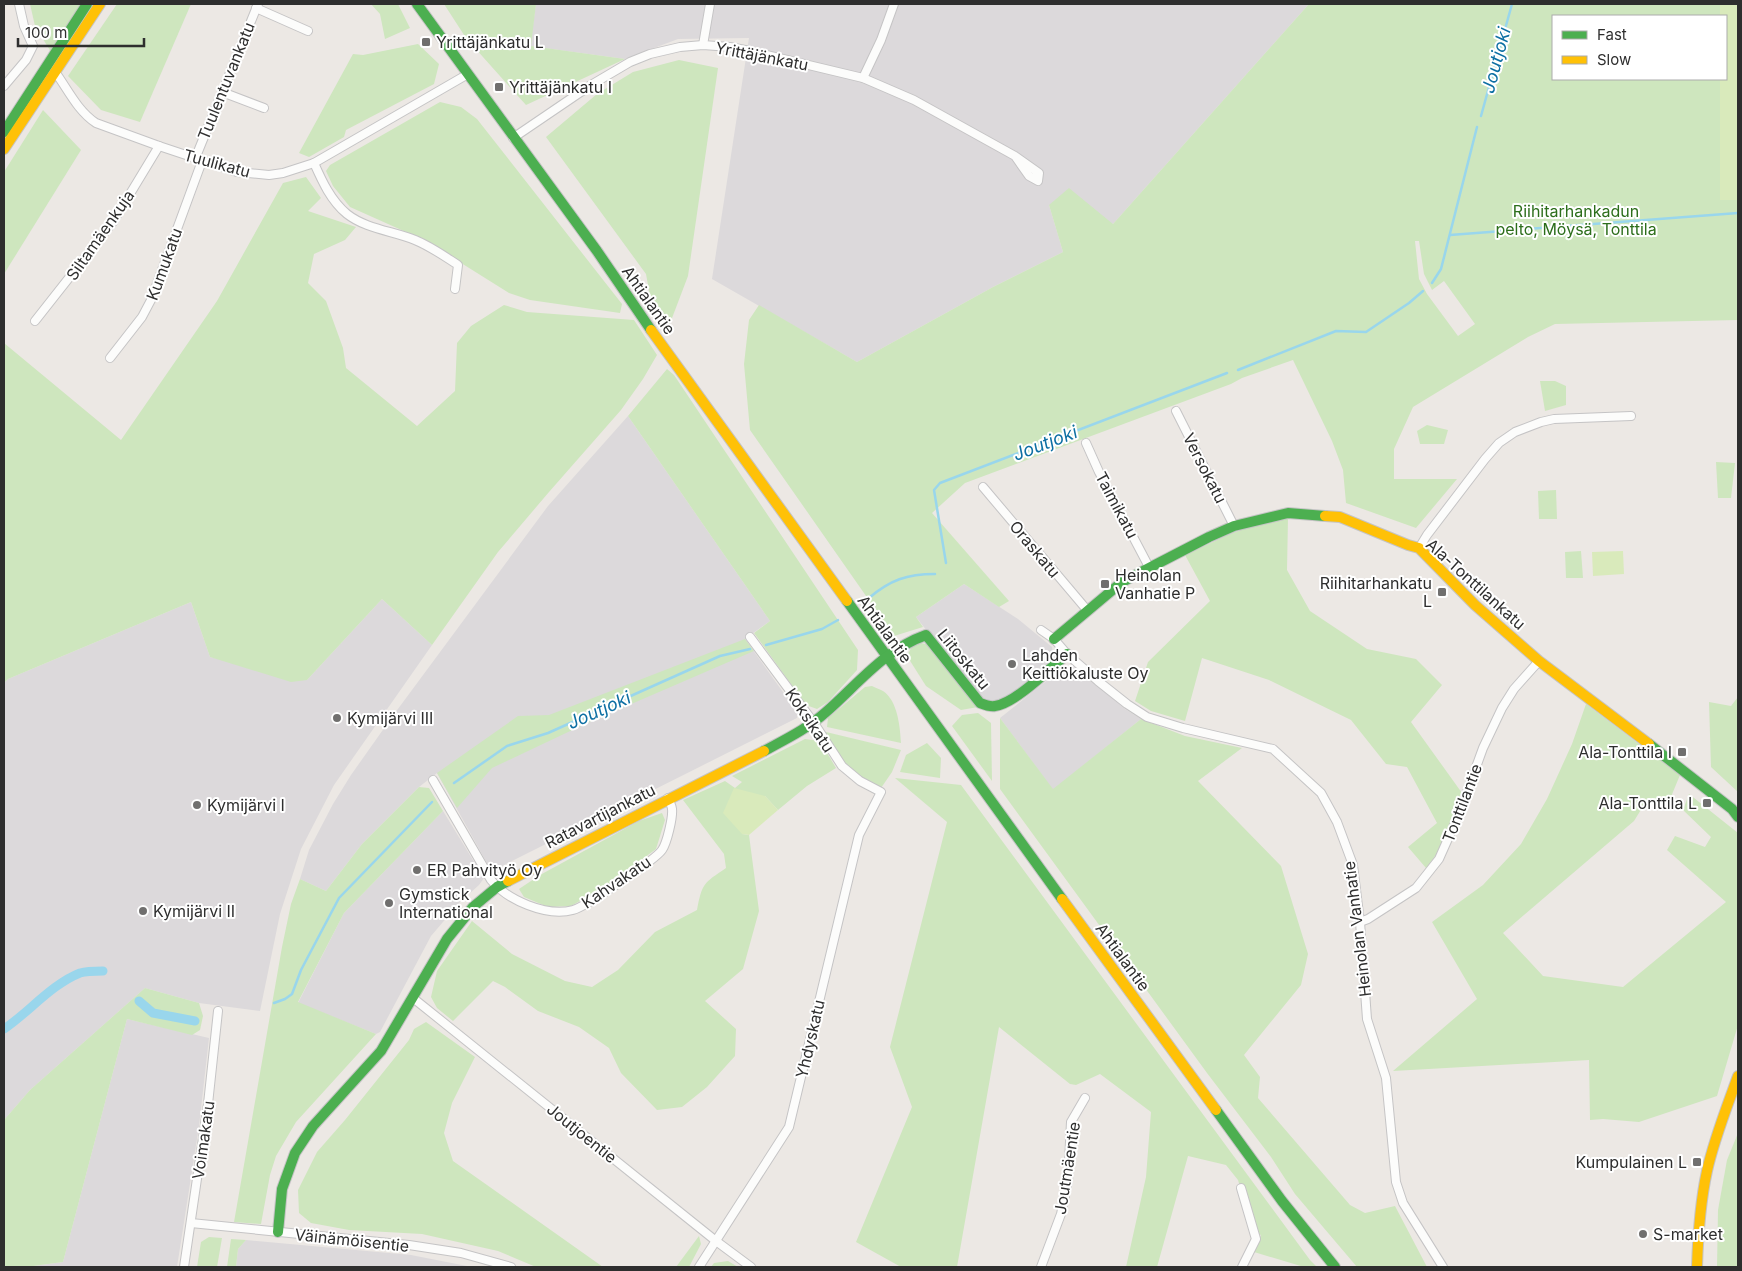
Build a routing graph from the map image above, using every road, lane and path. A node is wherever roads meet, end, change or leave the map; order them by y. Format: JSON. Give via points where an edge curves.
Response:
{"nodes":[{"id":1,"x":19,"y":4,"type":"edge"},
{"id":2,"x":87,"y":4,"type":"edge"},
{"id":3,"x":100,"y":4,"type":"edge"},
{"id":4,"x":417,"y":4,"type":"edge"},
{"id":5,"x":710,"y":4,"type":"edge"},
{"id":6,"x":894,"y":4,"type":"edge"},
{"id":7,"x":257,"y":6,"type":"edge"},
{"id":8,"x":308,"y":31,"type":"dead end"},
{"id":9,"x":704,"y":45,"type":"junction"},
{"id":10,"x":468,"y":74,"type":"junction"},
{"id":11,"x":58,"y":76,"type":"dead end"},
{"id":12,"x":863,"y":78,"type":"junction"},
{"id":13,"x":4,"y":86,"type":"edge"},
{"id":14,"x":222,"y":92,"type":"junction"},
{"id":15,"x":264,"y":108,"type":"dead end"},
{"id":16,"x":4,"y":132,"type":"edge"},
{"id":17,"x":513,"y":138,"type":"junction"},
{"id":18,"x":159,"y":146,"type":"junction"},
{"id":19,"x":4,"y":149,"type":"edge"},
{"id":20,"x":1015,"y":156,"type":"dead end"},
{"id":21,"x":199,"y":160,"type":"junction"},
{"id":22,"x":314,"y":163,"type":"junction"},
{"id":23,"x":455,"y":289,"type":"dead end"},
{"id":24,"x":35,"y":321,"type":"dead end"},
{"id":25,"x":110,"y":358,"type":"dead end"},
{"id":26,"x":1176,"y":411,"type":"dead end"},
{"id":27,"x":1631,"y":416,"type":"dead end"},
{"id":28,"x":1086,"y":443,"type":"dead end"},
{"id":29,"x":983,"y":488,"type":"dead end"},
{"id":30,"x":1234,"y":526,"type":"junction"},
{"id":31,"x":1419,"y":548,"type":"junction"},
{"id":32,"x":1149,"y":567,"type":"junction"},
{"id":33,"x":1087,"y":610,"type":"junction"},
{"id":34,"x":1041,"y":630,"type":"dead end"},
{"id":35,"x":750,"y":637,"type":"dead end"},
{"id":36,"x":1054,"y":638,"type":"junction"},
{"id":37,"x":1066,"y":654,"type":"junction"},
{"id":38,"x":886,"y":657,"type":"junction"},
{"id":39,"x":1539,"y":661,"type":"junction"},
{"id":40,"x":814,"y":723,"type":"junction"},
{"id":41,"x":433,"y":780,"type":"dead end"},
{"id":42,"x":881,"y":792,"type":"joint"},
{"id":43,"x":668,"y":798,"type":"junction"},
{"id":44,"x":1738,"y":817,"type":"edge"},
{"id":45,"x":497,"y":887,"type":"junction"},
{"id":46,"x":1360,"y":922,"type":"junction"},
{"id":47,"x":413,"y":998,"type":"junction"},
{"id":48,"x":218,"y":1011,"type":"dead end"},
{"id":49,"x":1738,"y":1076,"type":"edge"},
{"id":50,"x":1085,"y":1098,"type":"dead end"},
{"id":51,"x":1241,"y":1188,"type":"dead end"},
{"id":52,"x":191,"y":1223,"type":"junction"},
{"id":53,"x":278,"y":1232,"type":"junction"},
{"id":54,"x":716,"y":1241,"type":"junction"},
{"id":55,"x":184,"y":1267,"type":"edge"},
{"id":56,"x":511,"y":1267,"type":"edge"},
{"id":57,"x":699,"y":1267,"type":"edge"},
{"id":58,"x":751,"y":1267,"type":"edge"},
{"id":59,"x":1041,"y":1267,"type":"edge"},
{"id":60,"x":1242,"y":1267,"type":"edge"},
{"id":61,"x":1335,"y":1267,"type":"edge"},
{"id":62,"x":1443,"y":1267,"type":"edge"},
{"id":63,"x":1696,"y":1267,"type":"edge"}],
"edges":[{"from":1,"to":13,"type":"street","via":[[33,46],[26,60]]},
{"from":2,"to":16,"type":"main road"},
{"from":3,"to":19,"type":"main road"},
{"from":4,"to":10,"type":"main road","name":"Ahtialantie"},
{"from":5,"to":9,"type":"street"},
{"from":6,"to":12,"type":"street"},
{"from":7,"to":8,"type":"street"},
{"from":7,"to":14,"type":"street","name":"Tuulentuvankatu"},
{"from":9,"to":12,"type":"street","name":"Yrittäjänkatu","via":[[750,51]]},
{"from":9,"to":17,"type":"street","name":"Yrittäjänkatu","via":[[680,47],[630,62],[591,84]]},
{"from":10,"to":17,"type":"main road","name":"Ahtialantie"},
{"from":10,"to":22,"type":"street","name":"Tuulikatu"},
{"from":11,"to":18,"type":"street","name":"Tuulikatu","via":[[82,110],[96,123]]},
{"from":12,"to":20,"type":"street","name":"Yrittäjänkatu","via":[[922,104]]},
{"from":14,"to":15,"type":"street"},
{"from":14,"to":21,"type":"street","name":"Tuulentuvankatu"},
{"from":17,"to":38,"type":"main road","name":"Ahtialantie"},
{"from":18,"to":21,"type":"street","name":"Tuulikatu"},
{"from":18,"to":24,"type":"street","name":"Siltamäenkuja","via":[[113,222]]},
{"from":21,"to":22,"type":"street","name":"Tuulikatu","via":[[237,172],[269,175]]},
{"from":21,"to":25,"type":"street","name":"Kumukatu","via":[[151,300]]},
{"from":22,"to":23,"type":"street","via":[[329,193],[348,215],[416,240],[458,265]]},
{"from":26,"to":30,"type":"street","name":"Versokatu"},
{"from":27,"to":31,"type":"street","via":[[1554,419],[1516,432],[1486,459]]},
{"from":28,"to":32,"type":"street","name":"Taimikatu"},
{"from":29,"to":33,"type":"street","name":"Oraskatu"},
{"from":30,"to":31,"type":"main road","name":"Ala-Tonttilankatu","via":[[1288,513],[1340,517]]},
{"from":30,"to":32,"type":"main road","name":"Ala-Tonttilankatu"},
{"from":31,"to":39,"type":"main road","name":"Ala-Tonttilankatu","via":[[1475,605]]},
{"from":32,"to":33,"type":"main road","name":"Ala-Tonttilankatu","via":[[1122,582]]},
{"from":33,"to":36,"type":"main road","name":"Ala-Tonttilankatu"},
{"from":34,"to":36,"type":"street","name":"Heinolan Vanhatie"},
{"from":35,"to":40,"type":"street","name":"Koksikatu"},
{"from":36,"to":37,"type":"street","name":"Heinolan Vanhatie"},
{"from":37,"to":38,"type":"main road","name":"Liitoskatu","via":[[1014,697],[989,707],[980,703],[926,634],[897,647]]},
{"from":37,"to":46,"type":"street","name":"Heinolan Vanhatie","via":[[1147,717],[1273,749],[1320,793],[1337,822],[1353,865]]},
{"from":38,"to":40,"type":"main road","name":"Ratavartijankatu"},
{"from":38,"to":61,"type":"main road","name":"Ahtialantie","via":[[1277,1194]]},
{"from":39,"to":44,"type":"main road","name":"Ala-Tonttilankatu","via":[[1689,775]]},
{"from":39,"to":46,"type":"street","name":"Tonttilantie","via":[[1502,708],[1440,859],[1416,888]]},
{"from":40,"to":42,"type":"street","name":"Koksikatu","via":[[842,766]]},
{"from":40,"to":43,"type":"main road","name":"Ratavartijankatu"},
{"from":41,"to":45,"type":"street","name":"Kahvakatu"},
{"from":42,"to":54,"type":"street","name":"Yhdyskatu","via":[[859,835],[789,1127]]},
{"from":43,"to":45,"type":"main road","name":"Ratavartijankatu"},
{"from":43,"to":45,"type":"street","name":"Kahvakatu","via":[[672,809],[670,828],[662,850],[605,893],[574,910],[554,912],[534,908]]},
{"from":45,"to":47,"type":"main road","name":"Ratavartijankatu","via":[[446,939]]},
{"from":46,"to":62,"type":"street","name":"Heinolan Vanhatie","via":[[1368,1019],[1386,1078],[1396,1182],[1403,1203]]},
{"from":47,"to":53,"type":"main road","name":"Ratavartijankatu","via":[[381,1051],[313,1126],[295,1153],[282,1190]]},
{"from":47,"to":54,"type":"street","name":"Joutjoentie"},
{"from":48,"to":52,"type":"street","name":"Voimakatu"},
{"from":49,"to":63,"type":"main road","via":[[1715,1139],[1704,1185]]},
{"from":50,"to":59,"type":"street","name":"Joutmäentie","via":[[1071,1122],[1068,1181],[1063,1206]]},
{"from":51,"to":60,"type":"street","via":[[1256,1239]]},
{"from":52,"to":53,"type":"street","name":"Väinämöisentie"},
{"from":52,"to":55,"type":"street","name":"Voimakatu"},
{"from":53,"to":56,"type":"street","name":"Väinämöisentie","via":[[418,1246],[461,1253]]},
{"from":54,"to":57,"type":"street","name":"Yhdyskatu"},
{"from":54,"to":58,"type":"street","name":"Joutjoentie"}]}
